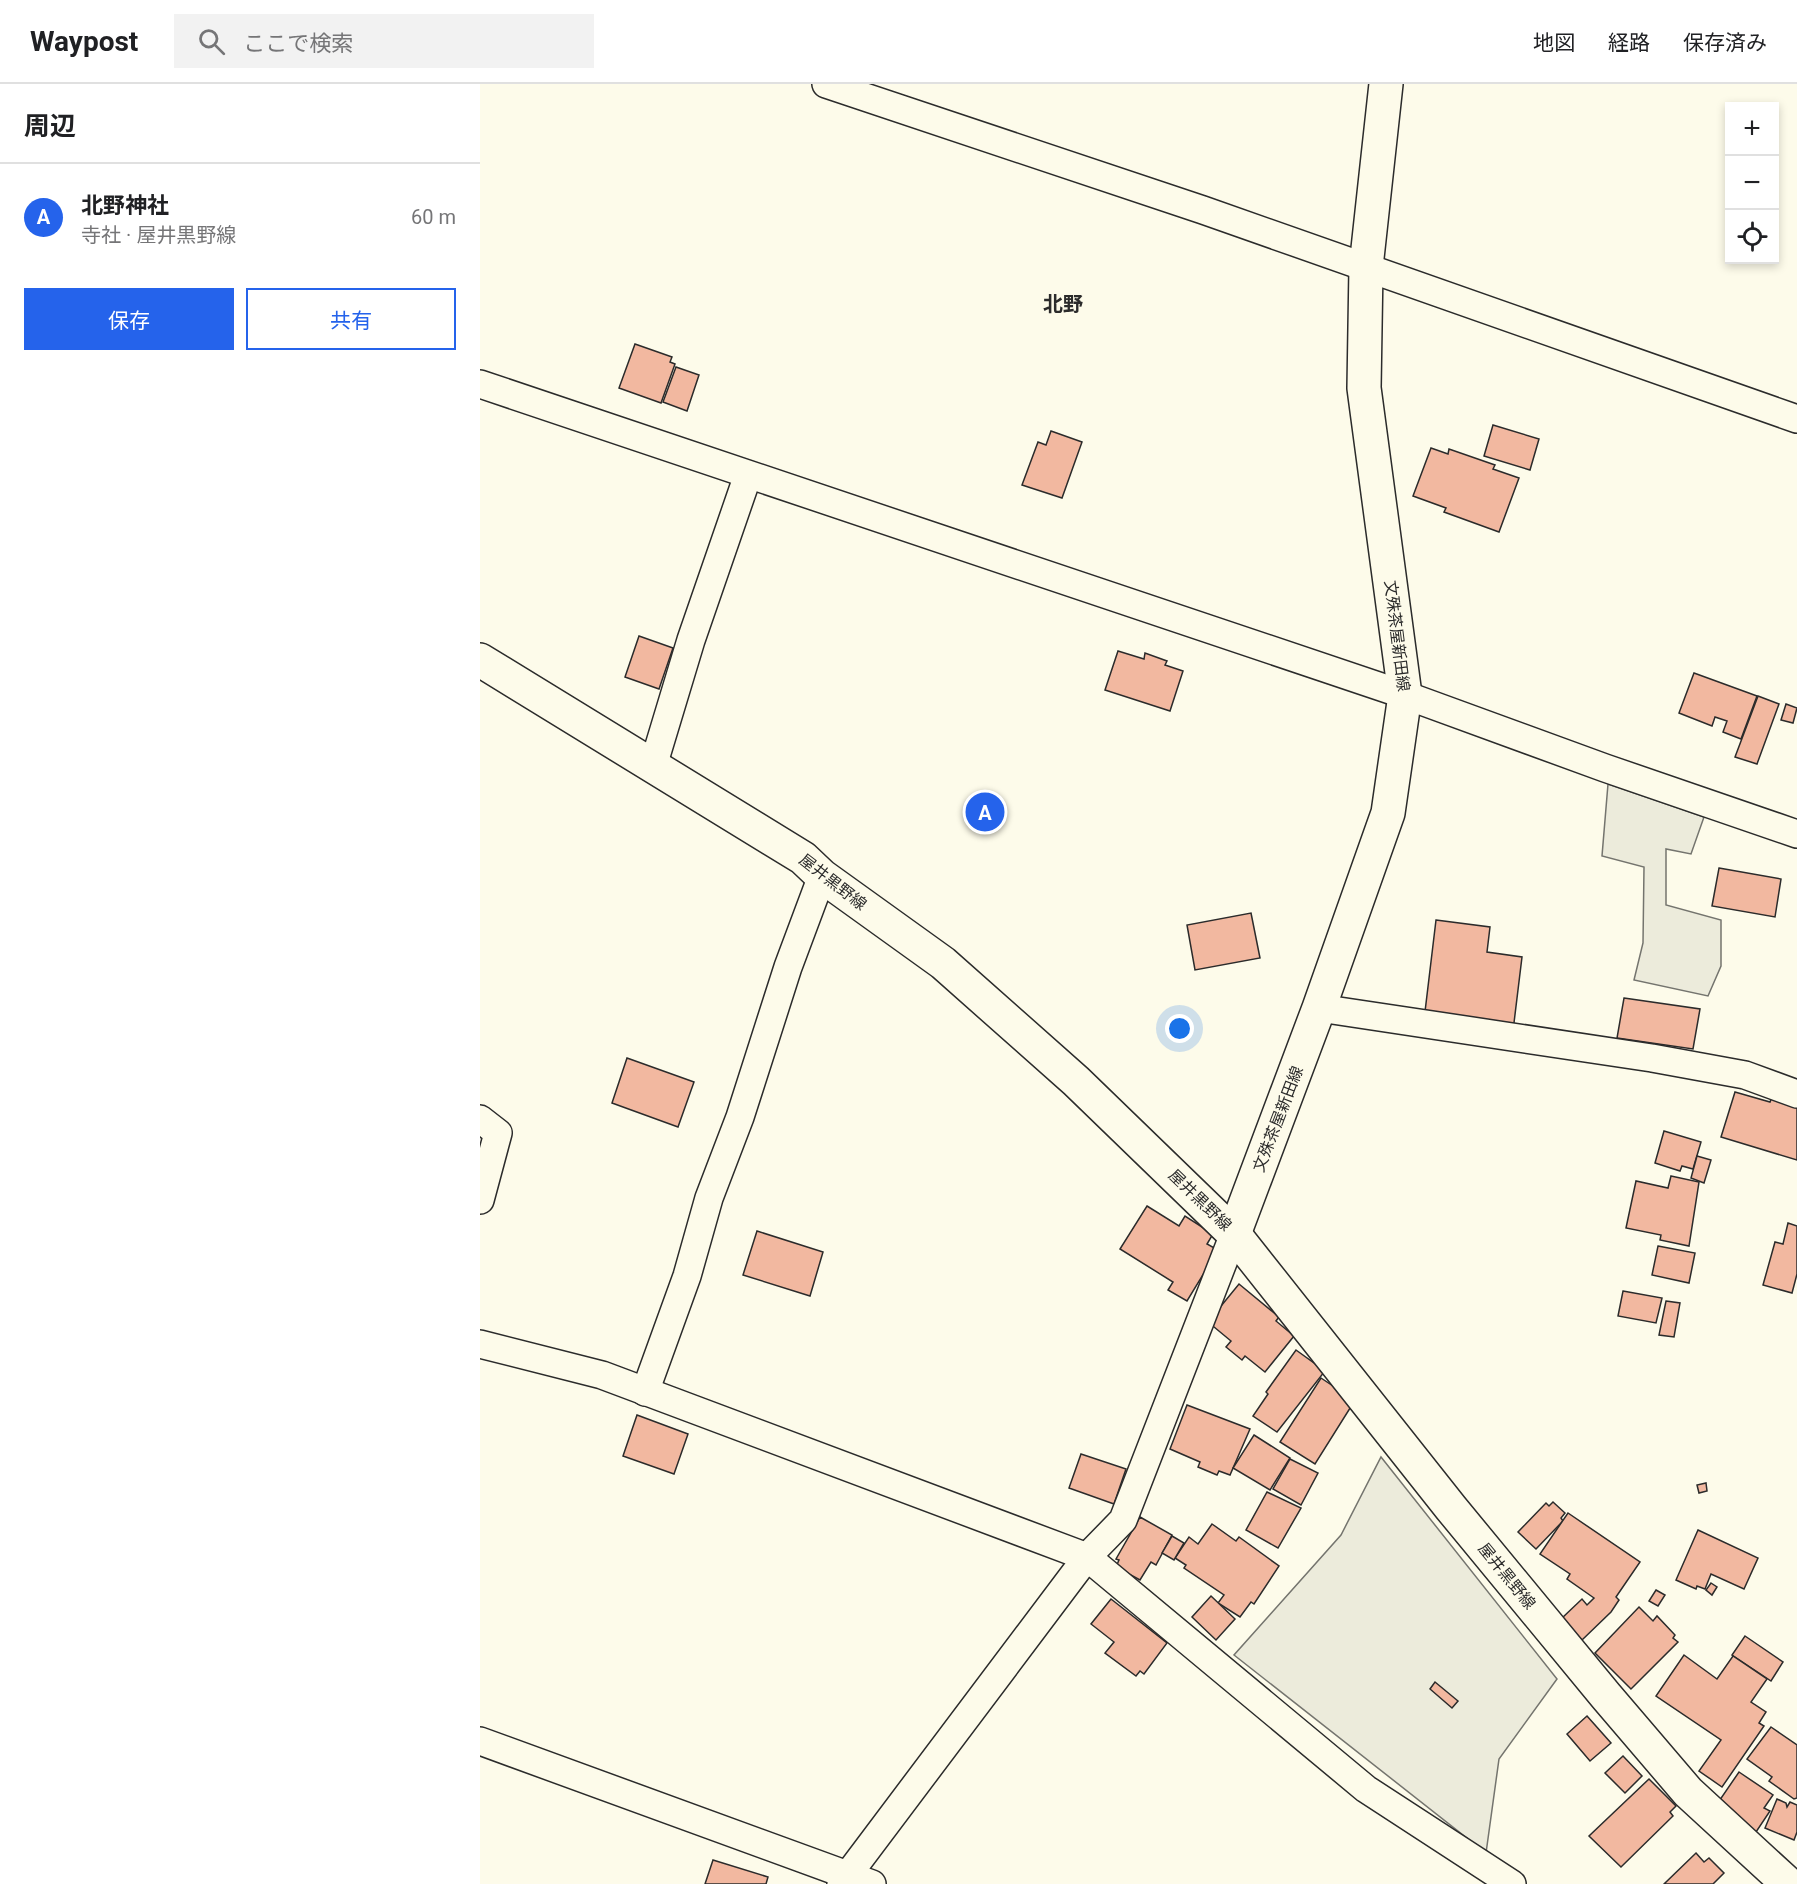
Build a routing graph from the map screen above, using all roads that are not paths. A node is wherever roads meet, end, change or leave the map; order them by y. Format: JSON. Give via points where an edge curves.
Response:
{"nodes":[{"id":1,"x":826,"y":84,"type":"edge"},
{"id":2,"x":1386,"y":84,"type":"edge"},
{"id":3,"x":1366,"y":267,"type":"junction"},
{"id":4,"x":480,"y":384,"type":"edge"},
{"id":5,"x":1797,"y":419,"type":"edge"},
{"id":6,"x":748,"y":475,"type":"junction"},
{"id":7,"x":480,"y":660,"type":"edge"},
{"id":8,"x":1405,"y":695,"type":"junction"},
{"id":9,"x":653,"y":766,"type":"junction"},
{"id":10,"x":1797,"y":834,"type":"edge"},
{"id":11,"x":822,"y":876,"type":"junction"},
{"id":12,"x":1319,"y":1008,"type":"junction"},
{"id":13,"x":1797,"y":1094,"type":"edge"},
{"id":14,"x":480,"y":1119,"type":"edge"},
{"id":15,"x":480,"y":1200,"type":"edge"},
{"id":16,"x":1234,"y":1234,"type":"junction"},
{"id":17,"x":480,"y":1344,"type":"edge"},
{"id":18,"x":645,"y":1392,"type":"junction"},
{"id":19,"x":1087,"y":1557,"type":"junction"},
{"id":20,"x":480,"y":1741,"type":"edge"},
{"id":21,"x":854,"y":1881,"type":"edge"},
{"id":22,"x":1781,"y":1882,"type":"edge"},
{"id":23,"x":1512,"y":1884,"type":"edge"}],
"edges":[{"from":1,"to":3,"type":"street"},
{"from":2,"to":3,"type":"main road","name":"文殊茶屋新田線"},
{"from":3,"to":5,"type":"street"},
{"from":3,"to":8,"type":"main road","name":"文殊茶屋新田線","via":[[1364,388]]},
{"from":4,"to":6,"type":"street"},
{"from":6,"to":8,"type":"street"},
{"from":6,"to":9,"type":"street"},
{"from":7,"to":9,"type":"main road","name":"屋井黒野線"},
{"from":8,"to":10,"type":"street"},
{"from":8,"to":12,"type":"main road","name":"文殊茶屋新田線","via":[[1388,813]]},
{"from":9,"to":11,"type":"main road","name":"屋井黒野線","via":[[803,858]]},
{"from":11,"to":16,"type":"main road","name":"屋井黒野線","via":[[943,963],[1076,1081]]},
{"from":11,"to":18,"type":"street"},
{"from":12,"to":13,"type":"street","via":[[1652,1058],[1745,1075]]},
{"from":12,"to":16,"type":"main road","name":"文殊茶屋新田線"},
{"from":14,"to":15,"type":"street","via":[[498,1133]]},
{"from":16,"to":19,"type":"street","via":[[1123,1520]]},
{"from":16,"to":22,"type":"main road","name":"屋井黒野線","via":[[1613,1705],[1688,1792]]},
{"from":17,"to":18,"type":"street","via":[[602,1375]]},
{"from":18,"to":19,"type":"street"},
{"from":19,"to":21,"type":"street"},
{"from":19,"to":23,"type":"street","via":[[1366,1789]]},
{"from":20,"to":21,"type":"street"}]}
